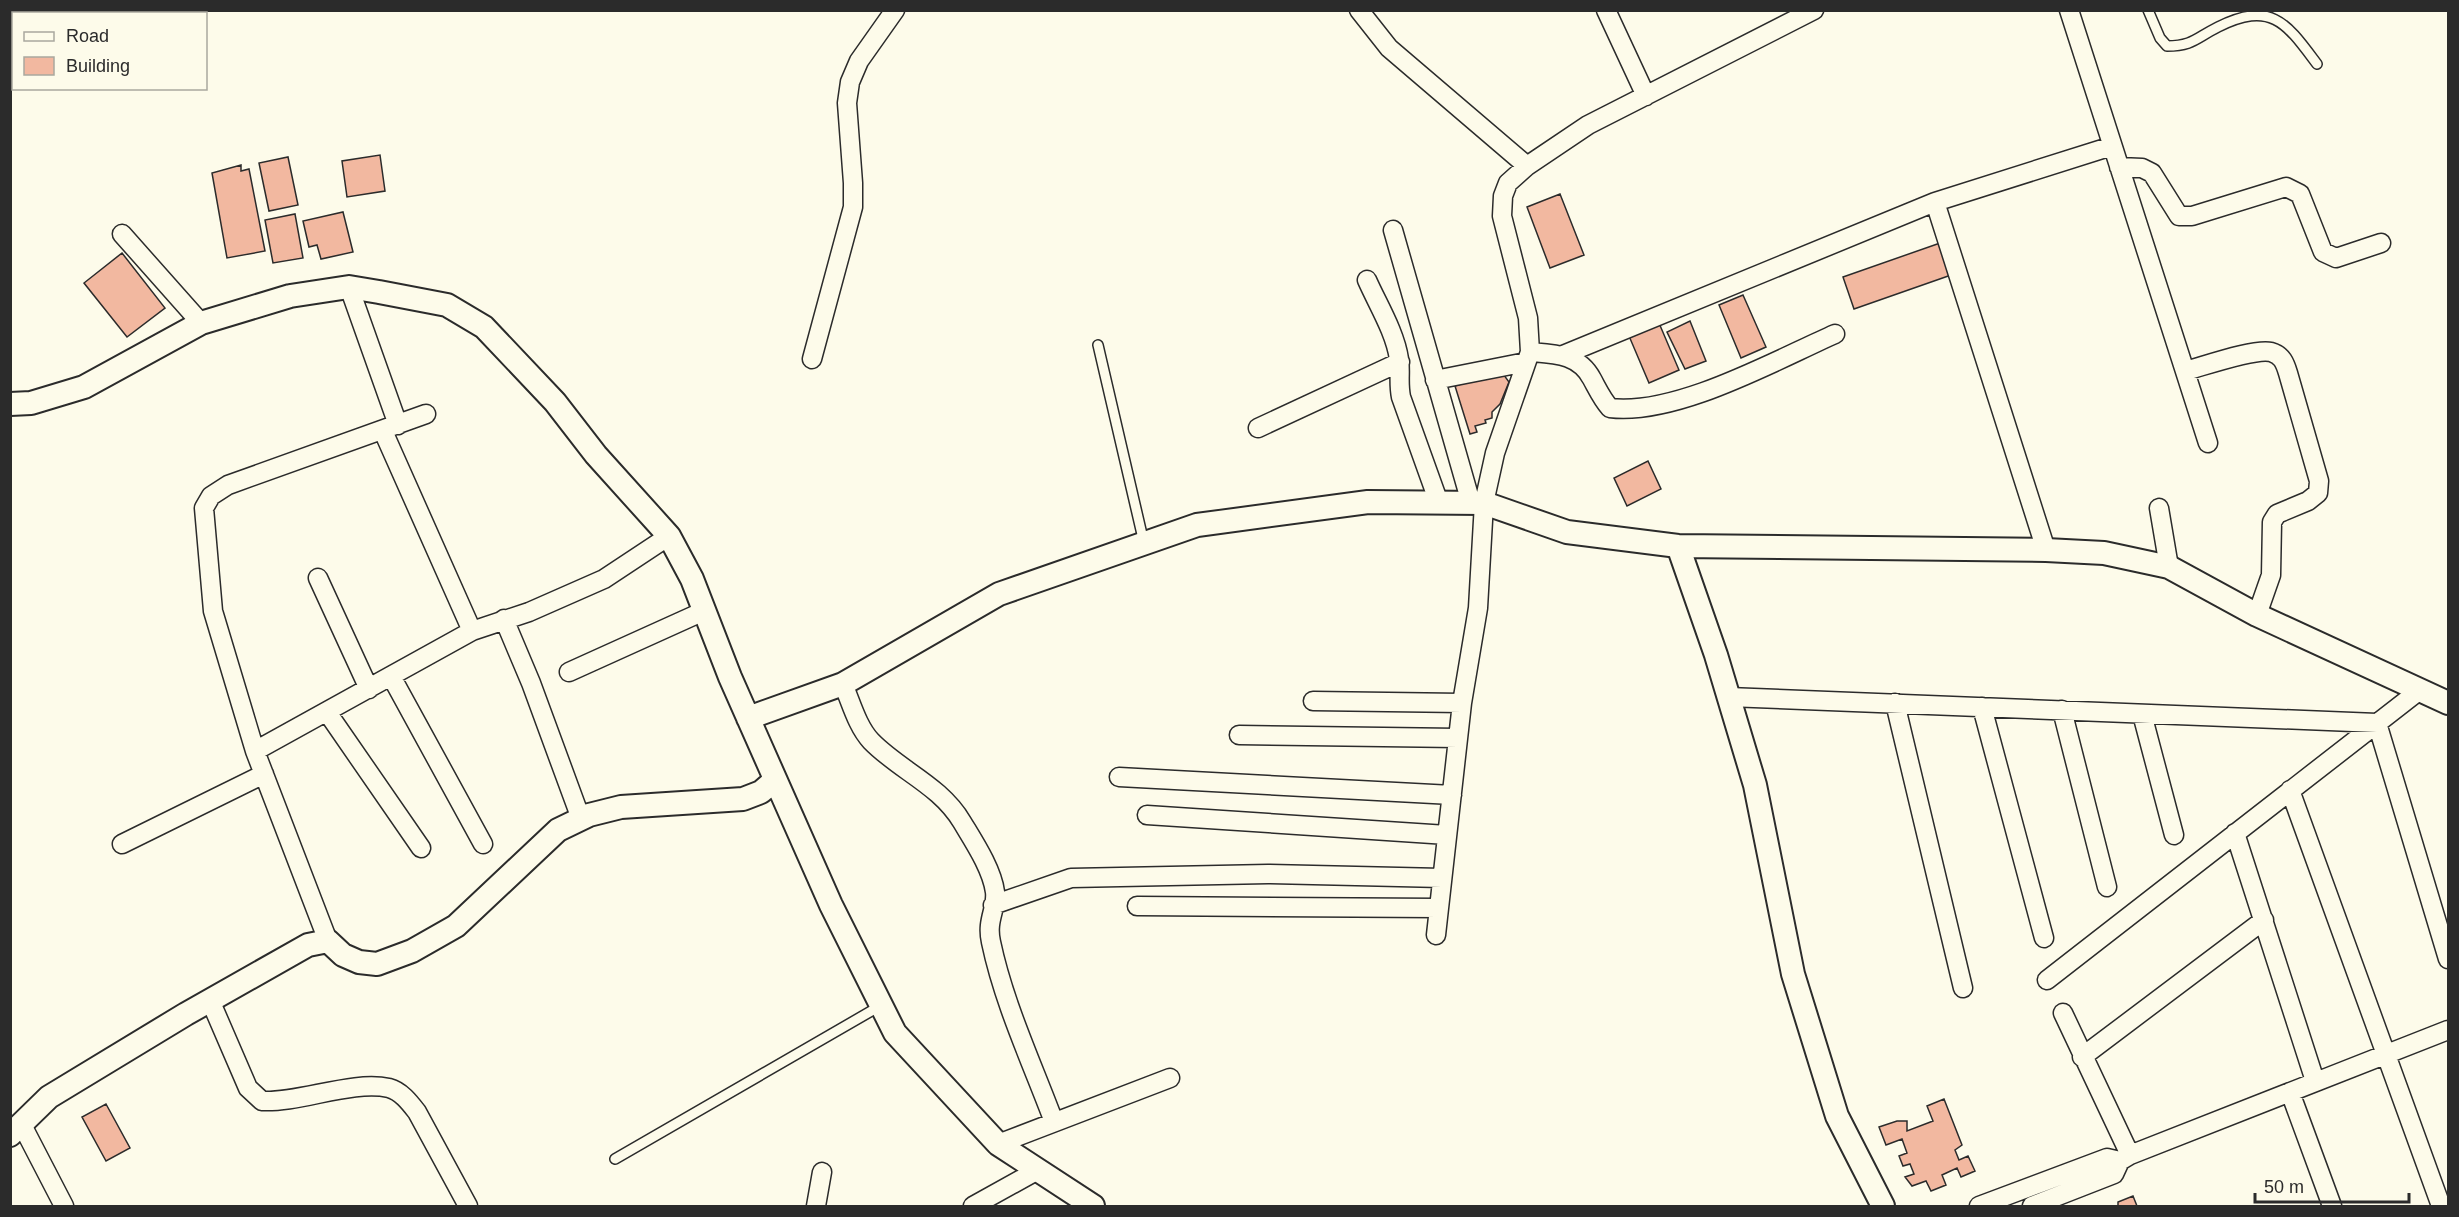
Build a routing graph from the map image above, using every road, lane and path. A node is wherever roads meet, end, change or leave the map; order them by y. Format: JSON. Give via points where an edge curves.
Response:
{"nodes":[{"id":1,"x":895,"y":10,"type":"edge"},
{"id":2,"x":1359,"y":10,"type":"edge"},
{"id":3,"x":1606,"y":10,"type":"edge"},
{"id":4,"x":1814,"y":10,"type":"edge"},
{"id":5,"x":2069,"y":10,"type":"edge"},
{"id":6,"x":2148,"y":10,"type":"edge"},
{"id":7,"x":2317,"y":64,"type":"dead end"},
{"id":8,"x":1646,"y":96,"type":"junction"},
{"id":9,"x":2112,"y":146,"type":"junction"},
{"id":10,"x":1527,"y":166,"type":"junction"},
{"id":11,"x":2119,"y":167,"type":"junction"},
{"id":12,"x":1935,"y":202,"type":"junction"},
{"id":13,"x":1393,"y":231,"type":"dead end"},
{"id":14,"x":122,"y":234,"type":"dead end"},
{"id":15,"x":2381,"y":243,"type":"dead end"},
{"id":16,"x":1367,"y":280,"type":"dead end"},
{"id":17,"x":349,"y":287,"type":"junction"},
{"id":18,"x":201,"y":323,"type":"junction"},
{"id":19,"x":1835,"y":334,"type":"dead end"},
{"id":20,"x":1098,"y":345,"type":"dead end"},
{"id":21,"x":1563,"y":355,"type":"junction"},
{"id":22,"x":1528,"y":357,"type":"junction"},
{"id":23,"x":812,"y":359,"type":"dead end"},
{"id":24,"x":1400,"y":362,"type":"junction"},
{"id":25,"x":2185,"y":371,"type":"junction"},
{"id":26,"x":1435,"y":380,"type":"junction"},
{"id":27,"x":10,"y":404,"type":"edge"},
{"id":28,"x":426,"y":414,"type":"dead end"},
{"id":29,"x":390,"y":428,"type":"junction"},
{"id":30,"x":1258,"y":428,"type":"dead end"},
{"id":31,"x":2208,"y":443,"type":"dead end"},
{"id":32,"x":1439,"y":503,"type":"junction"},
{"id":33,"x":1477,"y":503,"type":"junction"},
{"id":34,"x":2159,"y":508,"type":"dead end"},
{"id":35,"x":669,"y":536,"type":"junction"},
{"id":36,"x":1144,"y":543,"type":"junction"},
{"id":37,"x":1678,"y":546,"type":"junction"},
{"id":38,"x":2046,"y":550,"type":"junction"},
{"id":39,"x":2169,"y":567,"type":"junction"},
{"id":40,"x":318,"y":578,"type":"dead end"},
{"id":41,"x":704,"y":611,"type":"junction"},
{"id":42,"x":2257,"y":615,"type":"junction"},
{"id":43,"x":504,"y":620,"type":"junction"},
{"id":44,"x":472,"y":631,"type":"junction"},
{"id":45,"x":569,"y":672,"type":"dead end"},
{"id":46,"x":391,"y":676,"type":"junction"},
{"id":47,"x":843,"y":684,"type":"junction"},
{"id":48,"x":369,"y":689,"type":"junction"},
{"id":49,"x":2420,"y":690,"type":"junction"},
{"id":50,"x":1728,"y":697,"type":"junction"},
{"id":51,"x":1313,"y":701,"type":"dead end"},
{"id":52,"x":1462,"y":703,"type":"junction"},
{"id":53,"x":2448,"y":703,"type":"edge"},
{"id":54,"x":1895,"y":704,"type":"junction"},
{"id":55,"x":1982,"y":707,"type":"junction"},
{"id":56,"x":2062,"y":710,"type":"junction"},
{"id":57,"x":327,"y":712,"type":"junction"},
{"id":58,"x":2142,"y":714,"type":"junction"},
{"id":59,"x":748,"y":718,"type":"junction"},
{"id":60,"x":2377,"y":723,"type":"junction"},
{"id":61,"x":1239,"y":735,"type":"dead end"},
{"id":62,"x":1458,"y":738,"type":"junction"},
{"id":63,"x":255,"y":751,"type":"junction"},
{"id":64,"x":264,"y":774,"type":"junction"},
{"id":65,"x":1119,"y":777,"type":"dead end"},
{"id":66,"x":775,"y":780,"type":"junction"},
{"id":67,"x":2290,"y":790,"type":"junction"},
{"id":68,"x":1452,"y":795,"type":"junction"},
{"id":69,"x":1147,"y":815,"type":"dead end"},
{"id":70,"x":581,"y":819,"type":"junction"},
{"id":71,"x":2235,"y":833,"type":"junction"},
{"id":72,"x":1447,"y":835,"type":"junction"},
{"id":73,"x":2174,"y":835,"type":"dead end"},
{"id":74,"x":122,"y":844,"type":"dead end"},
{"id":75,"x":483,"y":844,"type":"dead end"},
{"id":76,"x":421,"y":848,"type":"dead end"},
{"id":77,"x":1442,"y":878,"type":"junction"},
{"id":78,"x":2107,"y":887,"type":"dead end"},
{"id":79,"x":993,"y":905,"type":"junction"},
{"id":80,"x":1137,"y":906,"type":"dead end"},
{"id":81,"x":1439,"y":908,"type":"junction"},
{"id":82,"x":2264,"y":920,"type":"junction"},
{"id":83,"x":1436,"y":935,"type":"dead end"},
{"id":84,"x":2044,"y":938,"type":"dead end"},
{"id":85,"x":328,"y":941,"type":"junction"},
{"id":86,"x":2448,"y":959,"type":"edge"},
{"id":87,"x":2047,"y":980,"type":"dead end"},
{"id":88,"x":1963,"y":988,"type":"dead end"},
{"id":89,"x":210,"y":1000,"type":"junction"},
{"id":90,"x":881,"y":1006,"type":"junction"},
{"id":91,"x":2063,"y":1013,"type":"dead end"},
{"id":92,"x":2448,"y":1030,"type":"edge"},
{"id":93,"x":2387,"y":1053,"type":"junction"},
{"id":94,"x":2082,"y":1057,"type":"junction"},
{"id":95,"x":1170,"y":1078,"type":"dead end"},
{"id":96,"x":2315,"y":1081,"type":"junction"},
{"id":97,"x":2290,"y":1092,"type":"junction"},
{"id":98,"x":1054,"y":1122,"type":"junction"},
{"id":99,"x":16,"y":1129,"type":"edge"},
{"id":100,"x":998,"y":1144,"type":"junction"},
{"id":101,"x":2125,"y":1158,"type":"junction"},
{"id":102,"x":615,"y":1159,"type":"dead end"},
{"id":103,"x":1038,"y":1170,"type":"junction"},
{"id":104,"x":822,"y":1172,"type":"dead end"},
{"id":105,"x":64,"y":1206,"type":"edge"},
{"id":106,"x":468,"y":1206,"type":"edge"},
{"id":107,"x":816,"y":1206,"type":"edge"},
{"id":108,"x":973,"y":1206,"type":"edge"},
{"id":109,"x":1093,"y":1206,"type":"edge"},
{"id":110,"x":1883,"y":1206,"type":"edge"},
{"id":111,"x":1979,"y":1206,"type":"edge"},
{"id":112,"x":2032,"y":1206,"type":"edge"},
{"id":113,"x":2332,"y":1206,"type":"edge"},
{"id":114,"x":2441,"y":1206,"type":"edge"}],
"edges":[{"from":1,"to":23,"type":"street","via":[[859,61],[850,82],[847,103],[853,207]]},
{"from":2,"to":10,"type":"street","via":[[1389,48]]},
{"from":3,"to":8,"type":"street"},
{"from":4,"to":8,"type":"street"},
{"from":5,"to":9,"type":"street"},
{"from":6,"to":7,"type":"lane","via":[[2167,46],[2184,46],[2220,26],[2251,16],[2274,17],[2290,28]]},
{"from":8,"to":10,"type":"street","via":[[1588,125]]},
{"from":9,"to":11,"type":"street"},
{"from":9,"to":12,"type":"street"},
{"from":10,"to":22,"type":"street","via":[[1508,183],[1502,216],[1528,318]]},
{"from":11,"to":15,"type":"street","via":[[2142,168],[2152,173],[2179,216],[2192,216],[2286,187],[2300,194],[2323,252],[2336,258]]},
{"from":11,"to":25,"type":"street"},
{"from":12,"to":21,"type":"street"},
{"from":12,"to":38,"type":"street"},
{"from":13,"to":26,"type":"street"},
{"from":14,"to":18,"type":"street"},
{"from":16,"to":24,"type":"street"},
{"from":17,"to":18,"type":"street","via":[[290,296]]},
{"from":17,"to":29,"type":"street"},
{"from":17,"to":35,"type":"street","via":[[447,305],[484,327],[555,402],[596,455]]},
{"from":18,"to":27,"type":"street","via":[[84,387],[31,403]]},
{"from":19,"to":21,"type":"street","via":[[1681,400],[1624,410],[1610,408],[1580,362]]},
{"from":20,"to":36,"type":"lane"},
{"from":21,"to":22,"type":"street"},
{"from":22,"to":26,"type":"street"},
{"from":22,"to":33,"type":"street"},
{"from":24,"to":30,"type":"street"},
{"from":24,"to":32,"type":"street","via":[[1401,397]]},
{"from":25,"to":31,"type":"street"},
{"from":25,"to":42,"type":"street","via":[[2260,351],[2282,358],[2289,373],[2319,481],[2318,493],[2277,514],[2272,522],[2271,575]]},
{"from":26,"to":33,"type":"street"},
{"from":28,"to":29,"type":"street"},
{"from":29,"to":44,"type":"street"},
{"from":29,"to":63,"type":"street","via":[[228,485],[211,496],[204,508],[213,611]]},
{"from":32,"to":33,"type":"street"},
{"from":32,"to":36,"type":"street","via":[[1356,503],[1197,525]]},
{"from":33,"to":37,"type":"street","via":[[1567,532]]},
{"from":33,"to":52,"type":"street","via":[[1478,608]]},
{"from":34,"to":39,"type":"street"},
{"from":35,"to":41,"type":"street"},
{"from":35,"to":43,"type":"street","via":[[604,579]]},
{"from":36,"to":47,"type":"street","via":[[999,594]]},
{"from":37,"to":38,"type":"street"},
{"from":37,"to":50,"type":"street"},
{"from":38,"to":39,"type":"street","via":[[2104,553]]},
{"from":39,"to":42,"type":"street"},
{"from":40,"to":48,"type":"street"},
{"from":41,"to":45,"type":"street"},
{"from":41,"to":59,"type":"street"},
{"from":42,"to":49,"type":"street"},
{"from":43,"to":44,"type":"street"},
{"from":43,"to":70,"type":"street"},
{"from":44,"to":46,"type":"street"},
{"from":46,"to":48,"type":"street"},
{"from":46,"to":75,"type":"street"},
{"from":47,"to":59,"type":"street"},
{"from":47,"to":79,"type":"street","via":[[870,739],[934,788],[962,821],[992,883]]},
{"from":48,"to":57,"type":"street"},
{"from":49,"to":53,"type":"street"},
{"from":49,"to":60,"type":"street"},
{"from":50,"to":54,"type":"street"},
{"from":50,"to":110,"type":"street","via":[[1755,785],[1793,974],[1838,1116]]},
{"from":51,"to":52,"type":"street"},
{"from":52,"to":62,"type":"street"},
{"from":54,"to":55,"type":"street"},
{"from":54,"to":88,"type":"street"},
{"from":55,"to":56,"type":"street"},
{"from":55,"to":84,"type":"street"},
{"from":56,"to":58,"type":"street"},
{"from":56,"to":78,"type":"street"},
{"from":57,"to":63,"type":"street"},
{"from":57,"to":76,"type":"street"},
{"from":58,"to":60,"type":"street"},
{"from":58,"to":73,"type":"street"},
{"from":59,"to":66,"type":"street"},
{"from":60,"to":67,"type":"street"},
{"from":60,"to":86,"type":"street"},
{"from":61,"to":62,"type":"street"},
{"from":62,"to":68,"type":"street"},
{"from":63,"to":64,"type":"street"},
{"from":64,"to":74,"type":"street"},
{"from":64,"to":85,"type":"street"},
{"from":65,"to":68,"type":"street"},
{"from":66,"to":70,"type":"street","via":[[761,792],[743,799],[621,807]]},
{"from":66,"to":90,"type":"street"},
{"from":67,"to":71,"type":"street"},
{"from":67,"to":93,"type":"street"},
{"from":68,"to":72,"type":"street"},
{"from":69,"to":72,"type":"street"},
{"from":70,"to":85,"type":"street","via":[[558,830],[456,926],[412,951],[377,964],[358,962]]},
{"from":71,"to":82,"type":"street"},
{"from":71,"to":87,"type":"street"},
{"from":72,"to":77,"type":"street"},
{"from":77,"to":79,"type":"street","via":[[1268,874],[1071,878]]},
{"from":77,"to":81,"type":"street"},
{"from":79,"to":98,"type":"street","via":[[988,925],[991,942],[1010,1007]]},
{"from":80,"to":81,"type":"street"},
{"from":81,"to":83,"type":"street"},
{"from":82,"to":94,"type":"street"},
{"from":82,"to":96,"type":"street"},
{"from":85,"to":89,"type":"street","via":[[308,945]]},
{"from":89,"to":99,"type":"street","via":[[49,1097]]},
{"from":89,"to":106,"type":"street","via":[[248,1088],[262,1101],[279,1102],[370,1087],[390,1088],[406,1098],[417,1112]]},
{"from":90,"to":100,"type":"street","via":[[895,1033]]},
{"from":90,"to":102,"type":"lane"},
{"from":91,"to":94,"type":"street"},
{"from":92,"to":93,"type":"street"},
{"from":93,"to":96,"type":"street"},
{"from":93,"to":114,"type":"street"},
{"from":94,"to":101,"type":"street"},
{"from":95,"to":98,"type":"street"},
{"from":96,"to":97,"type":"street"},
{"from":97,"to":101,"type":"street"},
{"from":97,"to":113,"type":"street"},
{"from":98,"to":100,"type":"street"},
{"from":99,"to":105,"type":"street"},
{"from":100,"to":103,"type":"street"},
{"from":101,"to":111,"type":"street","via":[[2106,1158]]},
{"from":101,"to":112,"type":"street","via":[[2114,1174]]},
{"from":103,"to":108,"type":"street"},
{"from":103,"to":109,"type":"street"},
{"from":104,"to":107,"type":"street"}]}
